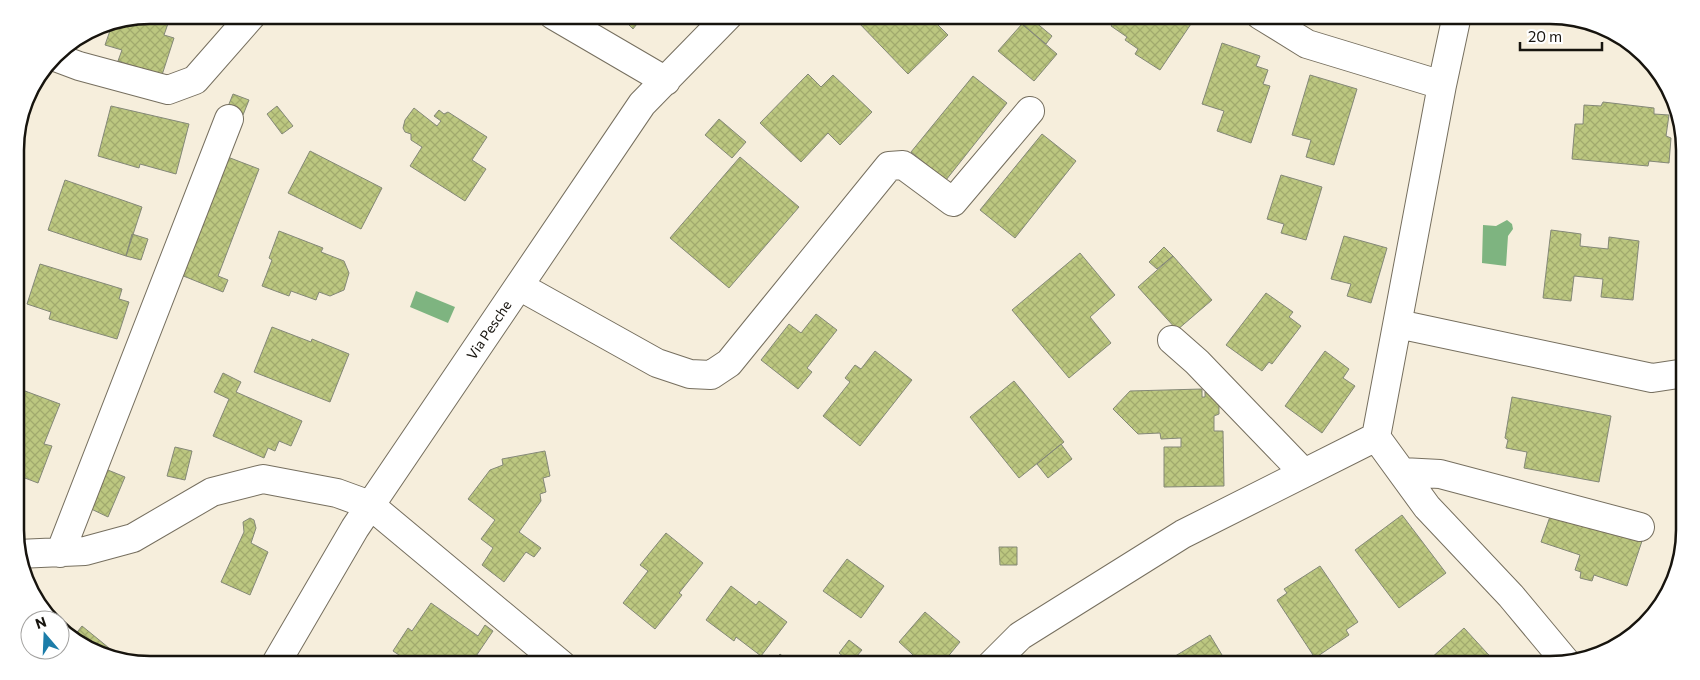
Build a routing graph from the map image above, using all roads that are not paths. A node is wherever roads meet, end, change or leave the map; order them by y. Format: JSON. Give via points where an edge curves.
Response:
{"nodes":[{"id":1,"x":244,"y":24,"type":"edge"},
{"id":2,"x":568,"y":24,"type":"edge"},
{"id":3,"x":720,"y":24,"type":"edge"},
{"id":4,"x":1275,"y":24,"type":"edge"},
{"id":5,"x":1455,"y":24,"type":"edge"},
{"id":6,"x":62,"y":60,"type":"edge"},
{"id":7,"x":666,"y":81,"type":"junction"},
{"id":8,"x":1442,"y":85,"type":"junction"},
{"id":9,"x":1030,"y":111,"type":"dead end"},
{"id":10,"x":229,"y":119,"type":"dead end"},
{"id":11,"x":519,"y":286,"type":"junction"},
{"id":12,"x":1398,"y":324,"type":"junction"},
{"id":13,"x":1172,"y":340,"type":"dead end"},
{"id":14,"x":1676,"y":374,"type":"edge"},
{"id":15,"x":1376,"y":438,"type":"junction"},
{"id":16,"x":1402,"y":472,"type":"junction"},
{"id":17,"x":1304,"y":473,"type":"junction"},
{"id":18,"x":370,"y":505,"type":"junction"},
{"id":19,"x":1640,"y":527,"type":"dead end"},
{"id":20,"x":60,"y":553,"type":"junction"},
{"id":21,"x":26,"y":554,"type":"edge"},
{"id":22,"x":280,"y":656,"type":"edge"},
{"id":23,"x":551,"y":656,"type":"edge"},
{"id":24,"x":1000,"y":656,"type":"edge"},
{"id":25,"x":1561,"y":656,"type":"edge"}],
"edges":[{"from":1,"to":6,"type":"street","via":[[195,80],[168,90]]},
{"from":2,"to":7,"type":"street"},
{"from":3,"to":7,"type":"street","name":"Via Pesche"},
{"from":4,"to":8,"type":"street","via":[[1307,44]]},
{"from":5,"to":8,"type":"street"},
{"from":7,"to":11,"type":"street","name":"Via Pesche","via":[[642,104]]},
{"from":8,"to":12,"type":"street"},
{"from":9,"to":11,"type":"street","via":[[953,202],[903,165],[889,166],[729,363],[712,375],[690,374],[656,363]]},
{"from":10,"to":20,"type":"street"},
{"from":11,"to":18,"type":"street","name":"Via Pesche"},
{"from":12,"to":14,"type":"street","via":[[1652,378]]},
{"from":12,"to":15,"type":"street"},
{"from":13,"to":17,"type":"street"},
{"from":15,"to":16,"type":"street"},
{"from":15,"to":17,"type":"street"},
{"from":16,"to":19,"type":"street","via":[[1440,474]]},
{"from":16,"to":25,"type":"street","via":[[1427,507],[1511,596]]},
{"from":17,"to":24,"type":"street","via":[[1183,534],[1020,636]]},
{"from":18,"to":20,"type":"street","via":[[337,493],[263,479],[212,492],[134,538],[85,551]]},
{"from":18,"to":22,"type":"street","name":"Via Pesche"},
{"from":18,"to":23,"type":"street"},
{"from":20,"to":21,"type":"street"}]}
